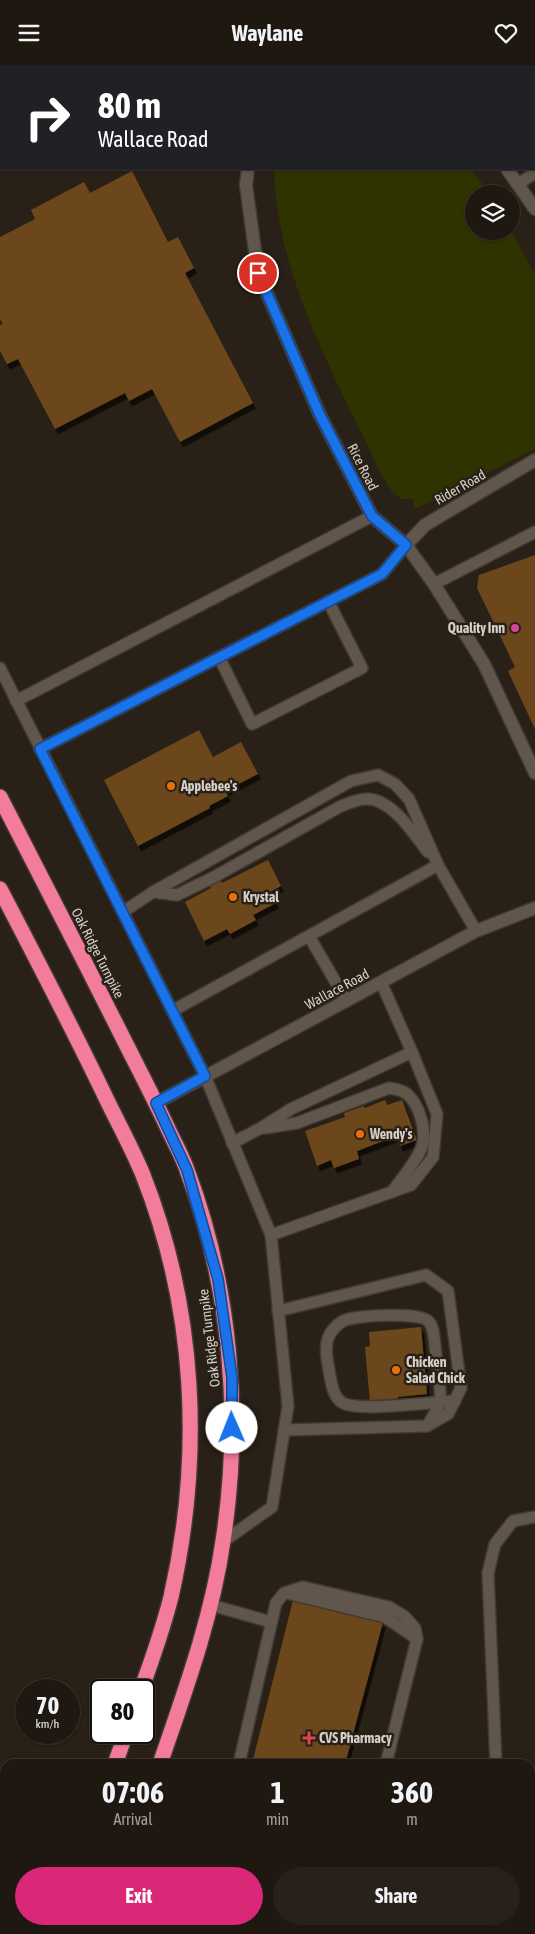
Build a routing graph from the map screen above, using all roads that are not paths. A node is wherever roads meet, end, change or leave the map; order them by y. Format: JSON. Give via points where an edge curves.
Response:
{"nodes":[{"id":1,"x":248,"y":170,"type":"edge"},
{"id":2,"x":508,"y":170,"type":"edge"},
{"id":3,"x":535,"y":173,"type":"edge"},
{"id":4,"x":518,"y":184,"type":"junction"},
{"id":5,"x":535,"y":209,"type":"edge"},
{"id":6,"x":535,"y":461,"type":"edge"},
{"id":7,"x":372,"y":516,"type":"junction"},
{"id":8,"x":535,"y":532,"type":"edge"},
{"id":9,"x":406,"y":545,"type":"junction"},
{"id":10,"x":434,"y":584,"type":"junction"},
{"id":11,"x":328,"y":601,"type":"junction"},
{"id":12,"x":219,"y":657,"type":"junction"},
{"id":13,"x":0,"y":669,"type":"edge"},
{"id":14,"x":16,"y":701,"type":"junction"},
{"id":15,"x":40,"y":749,"type":"junction"},
{"id":16,"x":535,"y":773,"type":"edge"},
{"id":17,"x":0,"y":797,"type":"edge"},
{"id":18,"x":438,"y":865,"type":"junction"},
{"id":19,"x":0,"y":889,"type":"edge"},
{"id":20,"x":153,"y":891,"type":"junction"},
{"id":21,"x":535,"y":908,"type":"edge"},
{"id":22,"x":123,"y":912,"type":"junction"},
{"id":23,"x":476,"y":931,"type":"junction"},
{"id":24,"x":309,"y":936,"type":"junction"},
{"id":25,"x":381,"y":982,"type":"junction"},
{"id":26,"x":346,"y":1000,"type":"junction"},
{"id":27,"x":172,"y":1011,"type":"junction"},
{"id":28,"x":412,"y":1052,"type":"junction"},
{"id":29,"x":205,"y":1076,"type":"junction"},
{"id":30,"x":156,"y":1103,"type":"junction"},
{"id":31,"x":261,"y":1128,"type":"junction"},
{"id":32,"x":232,"y":1143,"type":"junction"},
{"id":33,"x":392,"y":1192,"type":"junction"},
{"id":34,"x":270,"y":1235,"type":"junction"},
{"id":35,"x":278,"y":1311,"type":"junction"},
{"id":36,"x":455,"y":1401,"type":"junction"},
{"id":37,"x":440,"y":1402,"type":"junction"},
{"id":38,"x":427,"y":1426,"type":"junction"},
{"id":39,"x":284,"y":1430,"type":"junction"},
{"id":40,"x":535,"y":1517,"type":"edge"},
{"id":41,"x":224,"y":1541,"type":"junction"},
{"id":42,"x":211,"y":1605,"type":"junction"},
{"id":43,"x":271,"y":1622,"type":"junction"},
{"id":44,"x":144,"y":1679,"type":"edge"},
{"id":45,"x":122,"y":1744,"type":"edge"},
{"id":46,"x":117,"y":1759,"type":"edge"},
{"id":47,"x":162,"y":1759,"type":"edge"},
{"id":48,"x":240,"y":1759,"type":"edge"},
{"id":49,"x":387,"y":1759,"type":"edge"},
{"id":50,"x":496,"y":1759,"type":"edge"}],
"edges":[{"from":1,"to":7,"type":"street","name":"Rice Road","via":[[246,185],[258,273],[319,413]]},
{"from":2,"to":4,"type":"street"},
{"from":3,"to":4,"type":"lane"},
{"from":4,"to":5,"type":"street"},
{"from":6,"to":9,"type":"street","name":"Rider Road","via":[[425,525]]},
{"from":7,"to":9,"type":"street","name":"Rice Road"},
{"from":7,"to":14,"type":"lane"},
{"from":8,"to":10,"type":"lane"},
{"from":9,"to":10,"type":"street","name":"Rice Road"},
{"from":9,"to":11,"type":"lane","via":[[382,574]]},
{"from":10,"to":16,"type":"street","name":"Rice Road","via":[[484,664]]},
{"from":11,"to":12,"type":"lane"},
{"from":11,"to":12,"type":"lane","via":[[362,668],[252,724]]},
{"from":12,"to":15,"type":"lane"},
{"from":13,"to":14,"type":"lane"},
{"from":14,"to":15,"type":"lane"},
{"from":15,"to":22,"type":"lane"},
{"from":17,"to":30,"type":"highway","name":"Oak Ridge Turnpike"},
{"from":18,"to":20,"type":"lane","via":[[396,812],[370,799],[356,800],[177,895]]},
{"from":18,"to":20,"type":"lane","via":[[409,799],[395,784],[378,775],[351,781]]},
{"from":18,"to":23,"type":"lane"},
{"from":18,"to":24,"type":"lane"},
{"from":19,"to":44,"type":"highway","name":"Oak Ridge Turnpike","via":[[77,1037],[142,1173],[161,1229],[182,1313],[191,1409],[185,1512],[170,1598]]},
{"from":20,"to":22,"type":"lane"},
{"from":21,"to":23,"type":"street","name":"Wallace Road"},
{"from":22,"to":27,"type":"lane"},
{"from":23,"to":25,"type":"street","name":"Wallace Road"},
{"from":24,"to":26,"type":"lane"},
{"from":24,"to":27,"type":"lane"},
{"from":25,"to":26,"type":"street","name":"Wallace Road"},
{"from":25,"to":28,"type":"lane"},
{"from":26,"to":29,"type":"street","name":"Wallace Road"},
{"from":27,"to":29,"type":"lane"},
{"from":28,"to":31,"type":"lane","via":[[291,1109]]},
{"from":28,"to":33,"type":"lane","via":[[438,1114],[433,1157],[410,1185]]},
{"from":29,"to":30,"type":"street","name":"Wallace Road"},
{"from":29,"to":32,"type":"lane"},
{"from":30,"to":41,"type":"highway","name":"Oak Ridge Turnpike","via":[[187,1170],[218,1279],[232,1377],[230,1478]]},
{"from":31,"to":32,"type":"lane"},
{"from":31,"to":33,"type":"lane","via":[[297,1123],[389,1088],[399,1089],[414,1102],[423,1133],[422,1147]]},
{"from":32,"to":34,"type":"lane"},
{"from":33,"to":34,"type":"lane"},
{"from":34,"to":35,"type":"lane"},
{"from":35,"to":36,"type":"lane","via":[[426,1275],[448,1291],[460,1388]]},
{"from":35,"to":39,"type":"lane","via":[[288,1407]]},
{"from":36,"to":37,"type":"lane"},
{"from":36,"to":38,"type":"lane","via":[[448,1414]]},
{"from":37,"to":37,"type":"lane","via":[[435,1343],[432,1325],[427,1319],[412,1315],[355,1318],[343,1321],[330,1334],[327,1345],[332,1387],[340,1402],[359,1406]]},
{"from":37,"to":38,"type":"lane"},
{"from":38,"to":39,"type":"lane"},
{"from":39,"to":41,"type":"lane","via":[[272,1507]]},
{"from":40,"to":50,"type":"lane","via":[[513,1521],[495,1545],[488,1573]]},
{"from":41,"to":42,"type":"highway","name":"Oak Ridge Turnpike"},
{"from":42,"to":43,"type":"lane"},
{"from":42,"to":47,"type":"highway","name":"Oak Ridge Turnpike"},
{"from":43,"to":48,"type":"lane"},
{"from":43,"to":49,"type":"lane","via":[[276,1603],[284,1593],[303,1587],[389,1607],[415,1628],[417,1639]]},
{"from":45,"to":46,"type":"highway"}]}
